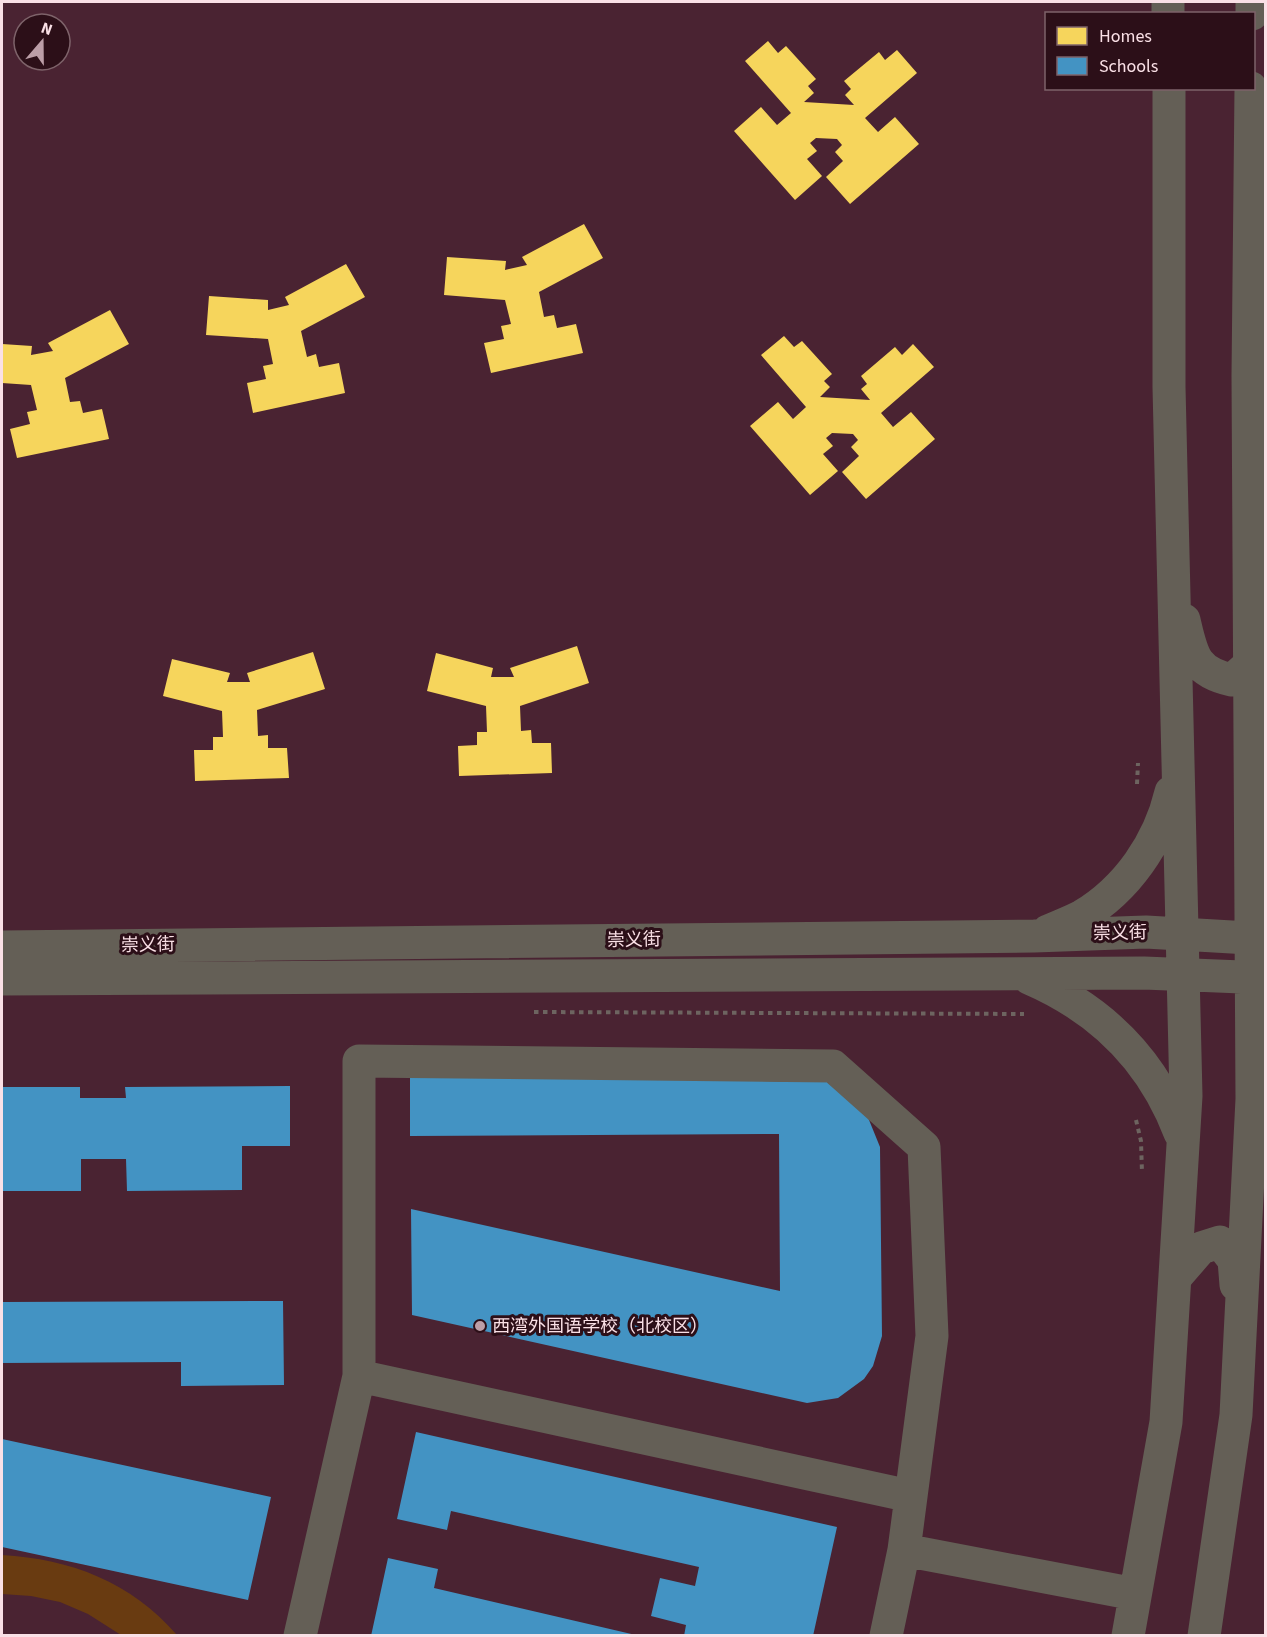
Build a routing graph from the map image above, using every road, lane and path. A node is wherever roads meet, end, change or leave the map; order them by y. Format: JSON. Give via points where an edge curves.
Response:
{"nodes":[{"id":1,"x":1169,"y":90,"type":"edge"},
{"id":2,"x":1251,"y":90,"type":"edge"},
{"id":3,"x":1174,"y":580,"type":"junction"},
{"id":4,"x":1250,"y":664,"type":"junction"},
{"id":5,"x":1250,"y":720,"type":"junction"},
{"id":6,"x":1177,"y":731,"type":"junction"},
{"id":7,"x":1266,"y":771,"type":"edge"},
{"id":8,"x":1182,"y":934,"type":"junction"},
{"id":9,"x":1034,"y":936,"type":"junction"},
{"id":10,"x":1258,"y":938,"type":"edge"},
{"id":11,"x":2,"y":947,"type":"edge"},
{"id":12,"x":1183,"y":975,"type":"junction"},
{"id":13,"x":1024,"y":976,"type":"junction"},
{"id":14,"x":1258,"y":978,"type":"edge"},
{"id":15,"x":2,"y":979,"type":"edge"},
{"id":16,"x":526,"y":1012,"type":"dead end"},
{"id":17,"x":1026,"y":1014,"type":"dead end"},
{"id":18,"x":1135,"y":1117,"type":"dead end"},
{"id":19,"x":1183,"y":1142,"type":"junction"},
{"id":20,"x":1266,"y":1143,"type":"edge"},
{"id":21,"x":1142,"y":1173,"type":"dead end"},
{"id":22,"x":1247,"y":1182,"type":"junction"},
{"id":23,"x":1175,"y":1278,"type":"junction"},
{"id":24,"x":1240,"y":1340,"type":"junction"},
{"id":25,"x":359,"y":1376,"type":"junction"},
{"id":26,"x":910,"y":1496,"type":"junction"},
{"id":27,"x":904,"y":1550,"type":"junction"},
{"id":28,"x":1135,"y":1594,"type":"junction"},
{"id":29,"x":300,"y":1635,"type":"edge"},
{"id":30,"x":886,"y":1635,"type":"edge"},
{"id":31,"x":1128,"y":1635,"type":"edge"},
{"id":32,"x":1204,"y":1635,"type":"edge"}],
"edges":[{"from":1,"to":3,"type":"street","via":[[1169,387]]},
{"from":2,"to":4,"type":"street"},
{"from":3,"to":4,"type":"street","via":[[1192,653],[1210,675],[1232,680]]},
{"from":3,"to":6,"type":"street"},
{"from":4,"to":5,"type":"street"},
{"from":5,"to":7,"type":"street"},
{"from":5,"to":10,"type":"street"},
{"from":6,"to":8,"type":"street"},
{"from":6,"to":9,"type":"street","via":[[1176,773],[1166,813],[1148,851],[1122,884],[1082,916]]},
{"from":8,"to":9,"type":"street","name":"崇义街"},
{"from":8,"to":10,"type":"street","name":"崇义街"},
{"from":8,"to":12,"type":"street"},
{"from":9,"to":11,"type":"street","name":"崇义街"},
{"from":10,"to":14,"type":"street"},
{"from":12,"to":13,"type":"street"},
{"from":12,"to":14,"type":"street"},
{"from":12,"to":19,"type":"street"},
{"from":13,"to":15,"type":"street"},
{"from":13,"to":19,"type":"street","via":[[1077,1002],[1123,1039],[1160,1087]]},
{"from":14,"to":22,"type":"street"},
{"from":16,"to":17,"type":"path"},
{"from":18,"to":21,"type":"path"},
{"from":19,"to":23,"type":"street"},
{"from":20,"to":22,"type":"street"},
{"from":22,"to":24,"type":"street"},
{"from":23,"to":24,"type":"street","via":[[1201,1248],[1220,1242],[1234,1260]]},
{"from":23,"to":28,"type":"street","via":[[1166,1422]]},
{"from":24,"to":32,"type":"street","via":[[1236,1415]]},
{"from":25,"to":26,"type":"street"},
{"from":25,"to":26,"type":"street","via":[[359,1060],[833,1066],[924,1147],[932,1336]]},
{"from":25,"to":29,"type":"street"},
{"from":26,"to":27,"type":"street"},
{"from":27,"to":28,"type":"street"},
{"from":27,"to":30,"type":"street"},
{"from":28,"to":31,"type":"street"}]}
